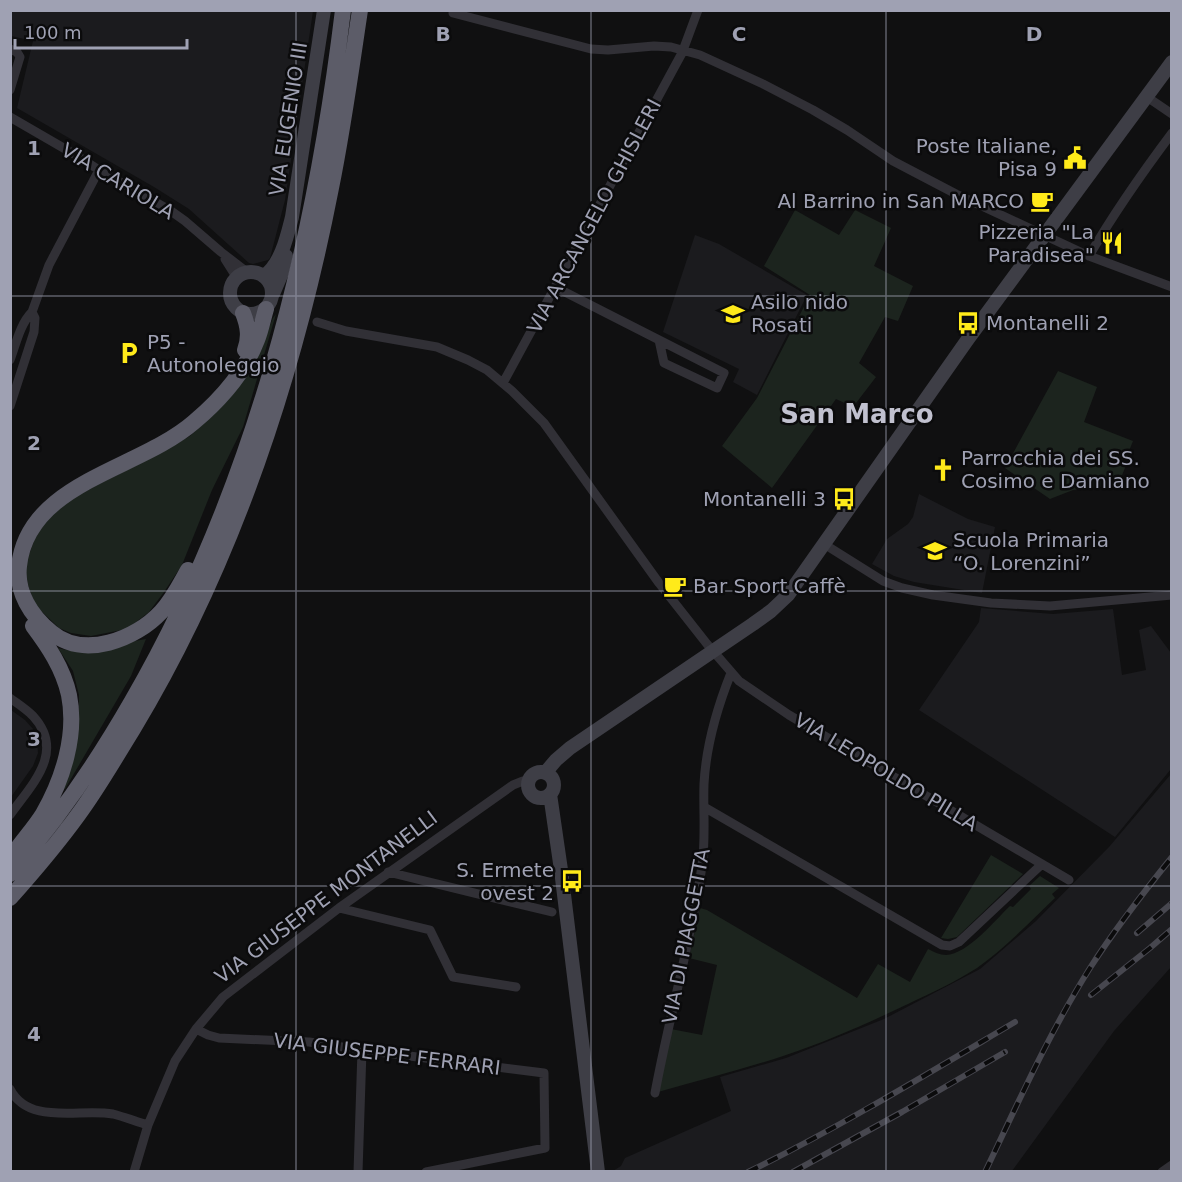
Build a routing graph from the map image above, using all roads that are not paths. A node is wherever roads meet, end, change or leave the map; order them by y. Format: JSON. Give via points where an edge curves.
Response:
{"nodes":[{"id":1,"x":324,"y":10,"type":"edge"},
{"id":2,"x":343,"y":10,"type":"edge"},
{"id":3,"x":360,"y":10,"type":"edge"},
{"id":4,"x":698,"y":10,"type":"edge"},
{"id":5,"x":454,"y":12,"type":"edge"},
{"id":6,"x":10,"y":49,"type":"edge"},
{"id":7,"x":683,"y":49,"type":"junction"},
{"id":8,"x":1172,"y":62,"type":"edge"},
{"id":9,"x":10,"y":90,"type":"edge"},
{"id":10,"x":1147,"y":97,"type":"junction"},
{"id":11,"x":1172,"y":114,"type":"edge"},
{"id":12,"x":10,"y":117,"type":"edge"},
{"id":13,"x":1172,"y":133,"type":"edge"},
{"id":14,"x":99,"y":170,"type":"junction"},
{"id":15,"x":288,"y":232,"type":"junction"},
{"id":16,"x":1045,"y":236,"type":"junction"},
{"id":17,"x":1089,"y":256,"type":"junction"},
{"id":18,"x":242,"y":275,"type":"junction"},
{"id":19,"x":264,"y":276,"type":"junction"},
{"id":20,"x":555,"y":287,"type":"junction"},
{"id":21,"x":1172,"y":287,"type":"edge"},
{"id":22,"x":269,"y":301,"type":"junction"},
{"id":23,"x":32,"y":312,"type":"junction"},
{"id":24,"x":243,"y":313,"type":"junction"},
{"id":25,"x":316,"y":322,"type":"dead end"},
{"id":26,"x":659,"y":340,"type":"junction"},
{"id":27,"x":10,"y":360,"type":"edge"},
{"id":28,"x":278,"y":376,"type":"junction"},
{"id":29,"x":503,"y":383,"type":"junction"},
{"id":30,"x":10,"y":406,"type":"edge"},
{"id":31,"x":233,"y":487,"type":"junction"},
{"id":32,"x":824,"y":544,"type":"junction"},
{"id":33,"x":1172,"y":595,"type":"edge"},
{"id":34,"x":713,"y":652,"type":"junction"},
{"id":35,"x":731,"y":673,"type":"junction"},
{"id":36,"x":10,"y":699,"type":"edge"},
{"id":37,"x":545,"y":773,"type":"junction"},
{"id":38,"x":528,"y":781,"type":"junction"},
{"id":39,"x":550,"y":794,"type":"junction"},
{"id":40,"x":704,"y":807,"type":"junction"},
{"id":41,"x":10,"y":814,"type":"edge"},
{"id":42,"x":10,"y":859,"type":"edge"},
{"id":43,"x":1042,"y":864,"type":"junction"},
{"id":44,"x":388,"y":872,"type":"junction"},
{"id":45,"x":10,"y":874,"type":"edge"},
{"id":46,"x":1069,"y":880,"type":"dead end"},
{"id":47,"x":10,"y":898,"type":"edge"},
{"id":48,"x":339,"y":908,"type":"junction"},
{"id":49,"x":552,"y":912,"type":"dead end"},
{"id":50,"x":516,"y":987,"type":"dead end"},
{"id":51,"x":196,"y":1029,"type":"junction"},
{"id":52,"x":362,"y":1050,"type":"junction"},
{"id":53,"x":10,"y":1089,"type":"edge"},
{"id":54,"x":655,"y":1094,"type":"dead end"},
{"id":55,"x":148,"y":1125,"type":"junction"},
{"id":56,"x":1172,"y":1165,"type":"edge"},
{"id":57,"x":134,"y":1172,"type":"edge"},
{"id":58,"x":358,"y":1172,"type":"edge"},
{"id":59,"x":426,"y":1172,"type":"edge"},
{"id":60,"x":598,"y":1172,"type":"edge"},
{"id":61,"x":1162,"y":1172,"type":"edge"}],
"edges":[{"from":1,"to":15,"type":"street","name":"VIA EUGENIO III"},
{"from":2,"to":28,"type":"highway","via":[[322,153]]},
{"from":3,"to":28,"type":"highway","via":[[332,188],[304,310]]},
{"from":4,"to":7,"type":"street","name":"VIA ARCANGELO GHISLERI"},
{"from":5,"to":7,"type":"street","via":[[598,50],[654,46]]},
{"from":6,"to":9,"type":"street","via":[[20,57]]},
{"from":7,"to":16,"type":"street","via":[[763,84],[813,110],[903,167]]},
{"from":7,"to":20,"type":"street","name":"VIA ARCANGELO GHISLERI"},
{"from":8,"to":10,"type":"street"},
{"from":10,"to":11,"type":"street"},
{"from":10,"to":16,"type":"street"},
{"from":12,"to":14,"type":"street","name":"VIA CARIOLA"},
{"from":13,"to":17,"type":"street"},
{"from":14,"to":18,"type":"street","name":"VIA CARIOLA","via":[[192,226]]},
{"from":14,"to":23,"type":"street","via":[[49,265]]},
{"from":15,"to":19,"type":"street","name":"VIA EUGENIO III","via":[[274,266]]},
{"from":15,"to":22,"type":"street","name":"VIA EUGENIO III","via":[[286,259]]},
{"from":16,"to":17,"type":"street"},
{"from":16,"to":32,"type":"street"},
{"from":17,"to":21,"type":"street"},
{"from":18,"to":19,"type":"street"},
{"from":18,"to":24,"type":"street","via":[[231,285],[230,297]]},
{"from":19,"to":22,"type":"street","via":[[271,285]]},
{"from":20,"to":26,"type":"street"},
{"from":20,"to":29,"type":"street","name":"VIA ARCANGELO GHISLERI"},
{"from":22,"to":24,"type":"street","via":[[255,314]]},
{"from":22,"to":31,"type":"highway","via":[[248,358],[210,408],[164,443],[75,488],[36,521],[21,551],[18,572],[30,610],[43,626],[64,640],[98,645],[128,637],[154,619],[176,592]]},
{"from":23,"to":27,"type":"street"},
{"from":23,"to":30,"type":"street","via":[[34,332]]},
{"from":24,"to":42,"type":"highway","via":[[249,331],[246,346],[234,368],[204,404],[146,445],[55,492],[28,520],[16,541],[11,572],[15,592],[19,605],[59,666],[69,694],[71,722],[66,759],[52,796]]},
{"from":25,"to":29,"type":"street","name":"VIA LEOPOLDO PILLA","via":[[437,347],[477,364]]},
{"from":26,"to":26,"type":"street","via":[[724,373],[717,388],[664,363]]},
{"from":28,"to":31,"type":"highway"},
{"from":28,"to":47,"type":"highway","via":[[260,456],[232,533],[177,651],[80,813]]},
{"from":29,"to":34,"type":"street","name":"VIA LEOPOLDO PILLA","via":[[543,423]]},
{"from":31,"to":45,"type":"highway","via":[[176,621],[135,696],[82,782]]},
{"from":32,"to":33,"type":"street","via":[[883,581],[952,598],[1050,606]]},
{"from":32,"to":34,"type":"street","via":[[780,603]]},
{"from":34,"to":35,"type":"street","name":"VIA LEOPOLDO PILLA"},
{"from":34,"to":37,"type":"street","via":[[570,748]]},
{"from":35,"to":40,"type":"street","name":"VIA DI PIAGGETTA","via":[[710,746]]},
{"from":35,"to":43,"type":"street","name":"VIA LEOPOLDO PILLA","via":[[789,715]]},
{"from":36,"to":41,"type":"street","via":[[34,717],[44,731],[47,746],[40,773]]},
{"from":37,"to":38,"type":"street","via":[[536,773]]},
{"from":37,"to":39,"type":"street","via":[[554,786]]},
{"from":38,"to":39,"type":"street","via":[[533,795]]},
{"from":38,"to":44,"type":"street","name":"VIA GIUSEPPE MONTANELLI","via":[[513,785]]},
{"from":39,"to":60,"type":"street"},
{"from":40,"to":43,"type":"street","via":[[942,945],[958,942]]},
{"from":40,"to":54,"type":"street","name":"VIA DI PIAGGETTA","via":[[704,854],[698,897]]},
{"from":43,"to":46,"type":"street","name":"VIA LEOPOLDO PILLA"},
{"from":44,"to":48,"type":"street","name":"VIA GIUSEPPE MONTANELLI"},
{"from":44,"to":49,"type":"street"},
{"from":48,"to":50,"type":"street","via":[[430,930],[453,977]]},
{"from":48,"to":51,"type":"street","name":"VIA GIUSEPPE MONTANELLI","via":[[223,997]]},
{"from":51,"to":52,"type":"street","name":"VIA GIUSEPPE FERRARI","via":[[219,1038],[295,1041]]},
{"from":51,"to":55,"type":"street","name":"VIA GIUSEPPE MONTANELLI","via":[[175,1061]]},
{"from":52,"to":58,"type":"street"},
{"from":52,"to":59,"type":"street","name":"VIA GIUSEPPE FERRARI","via":[[544,1073],[545,1148]]},
{"from":53,"to":55,"type":"street","via":[[22,1104],[32,1109],[112,1114]]},
{"from":55,"to":57,"type":"street","name":"VIA GIUSEPPE MONTANELLI"},
{"from":56,"to":61,"type":"street"}]}
